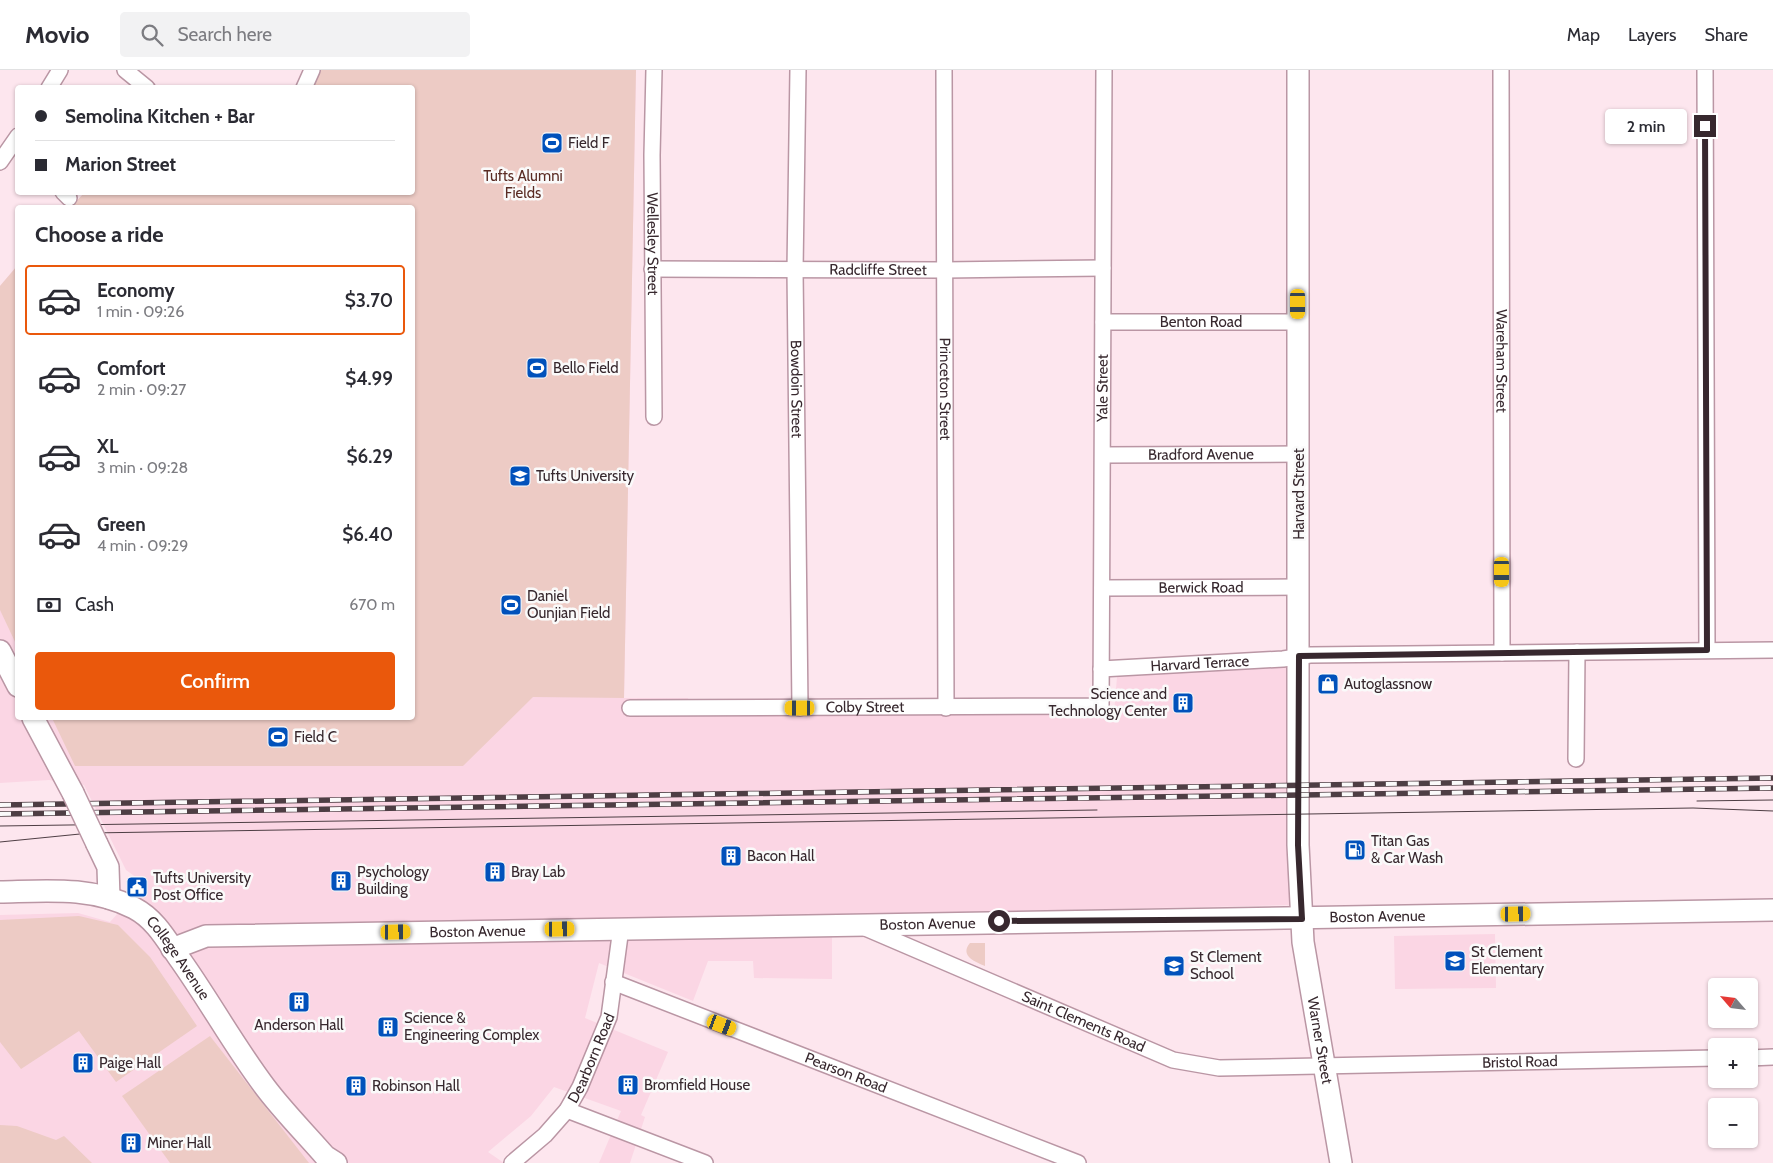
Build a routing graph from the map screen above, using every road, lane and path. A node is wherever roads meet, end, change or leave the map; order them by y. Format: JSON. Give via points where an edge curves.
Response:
{"nodes":[{"id":1,"x":60,"y":70,"type":"edge"},
{"id":2,"x":125,"y":70,"type":"edge"},
{"id":3,"x":312,"y":70,"type":"edge"},
{"id":4,"x":654,"y":70,"type":"edge"},
{"id":5,"x":798,"y":70,"type":"edge"},
{"id":6,"x":944,"y":70,"type":"edge"},
{"id":7,"x":1104,"y":70,"type":"edge"},
{"id":8,"x":1298,"y":70,"type":"edge"},
{"id":9,"x":1502,"y":70,"type":"edge"},
{"id":10,"x":1705,"y":70,"type":"edge"},
{"id":11,"x":51,"y":85,"type":"edge"},
{"id":12,"x":143,"y":85,"type":"edge"},
{"id":13,"x":305,"y":85,"type":"edge"},
{"id":14,"x":15,"y":144,"type":"edge"},
{"id":15,"x":0,"y":162,"type":"edge"},
{"id":16,"x":652,"y":268,"type":"junction"},
{"id":17,"x":1104,"y":268,"type":"junction"},
{"id":18,"x":795,"y":270,"type":"junction"},
{"id":19,"x":945,"y":270,"type":"junction"},
{"id":20,"x":1103,"y":322,"type":"junction"},
{"id":21,"x":1298,"y":322,"type":"junction"},
{"id":22,"x":654,"y":417,"type":"dead end"},
{"id":23,"x":1299,"y":454,"type":"junction"},
{"id":24,"x":1103,"y":455,"type":"junction"},
{"id":25,"x":1300,"y":587,"type":"junction"},
{"id":26,"x":1102,"y":588,"type":"junction"},
{"id":27,"x":1707,"y":650,"type":"junction"},
{"id":28,"x":1773,"y":650,"type":"edge"},
{"id":29,"x":0,"y":651,"type":"edge"},
{"id":30,"x":1577,"y":652,"type":"junction"},
{"id":31,"x":1502,"y":653,"type":"junction"},
{"id":32,"x":1299,"y":656,"type":"junction"},
{"id":33,"x":1101,"y":669,"type":"junction"},
{"id":34,"x":15,"y":680,"type":"edge"},
{"id":35,"x":1101,"y":706,"type":"joint"},
{"id":36,"x":630,"y":708,"type":"dead end"},
{"id":37,"x":800,"y":708,"type":"junction"},
{"id":38,"x":946,"y":708,"type":"junction"},
{"id":39,"x":34,"y":720,"type":"edge"},
{"id":40,"x":1576,"y":759,"type":"dead end"},
{"id":41,"x":0,"y":892,"type":"edge"},
{"id":42,"x":109,"y":898,"type":"junction"},
{"id":43,"x":1773,"y":910,"type":"edge"},
{"id":44,"x":1302,"y":919,"type":"junction"},
{"id":45,"x":855,"y":924,"type":"junction"},
{"id":46,"x":621,"y":928,"type":"junction"},
{"id":47,"x":172,"y":949,"type":"junction"},
{"id":48,"x":613,"y":982,"type":"junction"},
{"id":49,"x":1773,"y":1057,"type":"edge"},
{"id":50,"x":1708,"y":1058,"type":"edge"},
{"id":51,"x":1758,"y":1058,"type":"edge"},
{"id":52,"x":1324,"y":1068,"type":"junction"},
{"id":53,"x":567,"y":1110,"type":"junction"},
{"id":54,"x":336,"y":1163,"type":"edge"},
{"id":55,"x":512,"y":1163,"type":"edge"},
{"id":56,"x":705,"y":1163,"type":"edge"},
{"id":57,"x":1078,"y":1163,"type":"edge"},
{"id":58,"x":1341,"y":1163,"type":"edge"}],
"edges":[{"from":1,"to":11,"type":"street"},
{"from":2,"to":12,"type":"street"},
{"from":3,"to":13,"type":"street"},
{"from":4,"to":16,"type":"street","name":"Wellesley Street"},
{"from":5,"to":18,"type":"street","name":"Bowdoin Street"},
{"from":6,"to":19,"type":"street","name":"Princeton Street"},
{"from":7,"to":17,"type":"street","name":"Yale Street"},
{"from":8,"to":21,"type":"street","name":"Harvard Street"},
{"from":9,"to":31,"type":"street","name":"Wareham Street"},
{"from":10,"to":27,"type":"street"},
{"from":14,"to":15,"type":"street"},
{"from":16,"to":18,"type":"street","name":"Radcliffe Street"},
{"from":16,"to":22,"type":"street","name":"Wellesley Street"},
{"from":17,"to":19,"type":"street","name":"Radcliffe Street"},
{"from":17,"to":20,"type":"street","name":"Yale Street"},
{"from":18,"to":19,"type":"street","name":"Radcliffe Street"},
{"from":18,"to":37,"type":"street","name":"Bowdoin Street"},
{"from":19,"to":38,"type":"street","name":"Princeton Street"},
{"from":20,"to":21,"type":"street","name":"Benton Road"},
{"from":20,"to":24,"type":"street","name":"Yale Street"},
{"from":21,"to":23,"type":"street","name":"Harvard Street"},
{"from":23,"to":24,"type":"street","name":"Bradford Avenue"},
{"from":23,"to":25,"type":"street","name":"Harvard Street"},
{"from":24,"to":26,"type":"street","name":"Yale Street"},
{"from":25,"to":26,"type":"street","name":"Berwick Road"},
{"from":25,"to":32,"type":"street","name":"Harvard Street"},
{"from":26,"to":33,"type":"street","name":"Yale Street"},
{"from":27,"to":28,"type":"street","name":"Harvard Terrace"},
{"from":27,"to":30,"type":"street","name":"Harvard Terrace"},
{"from":29,"to":34,"type":"street"},
{"from":30,"to":31,"type":"street","name":"Harvard Terrace"},
{"from":30,"to":40,"type":"street"},
{"from":31,"to":32,"type":"street","name":"Harvard Terrace"},
{"from":32,"to":33,"type":"street","name":"Harvard Terrace"},
{"from":32,"to":44,"type":"street","name":"Harvard Street","via":[[1298,845]]},
{"from":33,"to":35,"type":"street","name":"Yale Street"},
{"from":35,"to":38,"type":"street","name":"Colby Street"},
{"from":36,"to":37,"type":"street","name":"Colby Street"},
{"from":37,"to":38,"type":"street","name":"Colby Street"},
{"from":39,"to":42,"type":"street","bridge":true,"via":[[108,867]]},
{"from":41,"to":42,"type":"street","via":[[71,890]]},
{"from":42,"to":47,"type":"street","name":"College Avenue","via":[[144,914]]},
{"from":43,"to":44,"type":"street","name":"Boston Avenue"},
{"from":44,"to":45,"type":"street","name":"Boston Avenue"},
{"from":44,"to":52,"type":"street","name":"Warner Street"},
{"from":45,"to":46,"type":"street","name":"Boston Avenue"},
{"from":45,"to":52,"type":"street","name":"Saint Clements Road","via":[[1173,1060],[1219,1068]]},
{"from":46,"to":47,"type":"street","name":"Boston Avenue","via":[[206,936]]},
{"from":46,"to":48,"type":"street","name":"Dearborn Road"},
{"from":47,"to":54,"type":"street","name":"College Avenue","via":[[265,1087],[325,1156]]},
{"from":48,"to":53,"type":"street","name":"Dearborn Road","via":[[609,1017]]},
{"from":48,"to":57,"type":"street","name":"Pearson Road"},
{"from":49,"to":51,"type":"street"},
{"from":50,"to":52,"type":"street","name":"Bristol Road"},
{"from":52,"to":58,"type":"street","name":"Warner Street"},
{"from":53,"to":55,"type":"street","name":"Dearborn Road","via":[[545,1135]]},
{"from":53,"to":56,"type":"street"}]}
